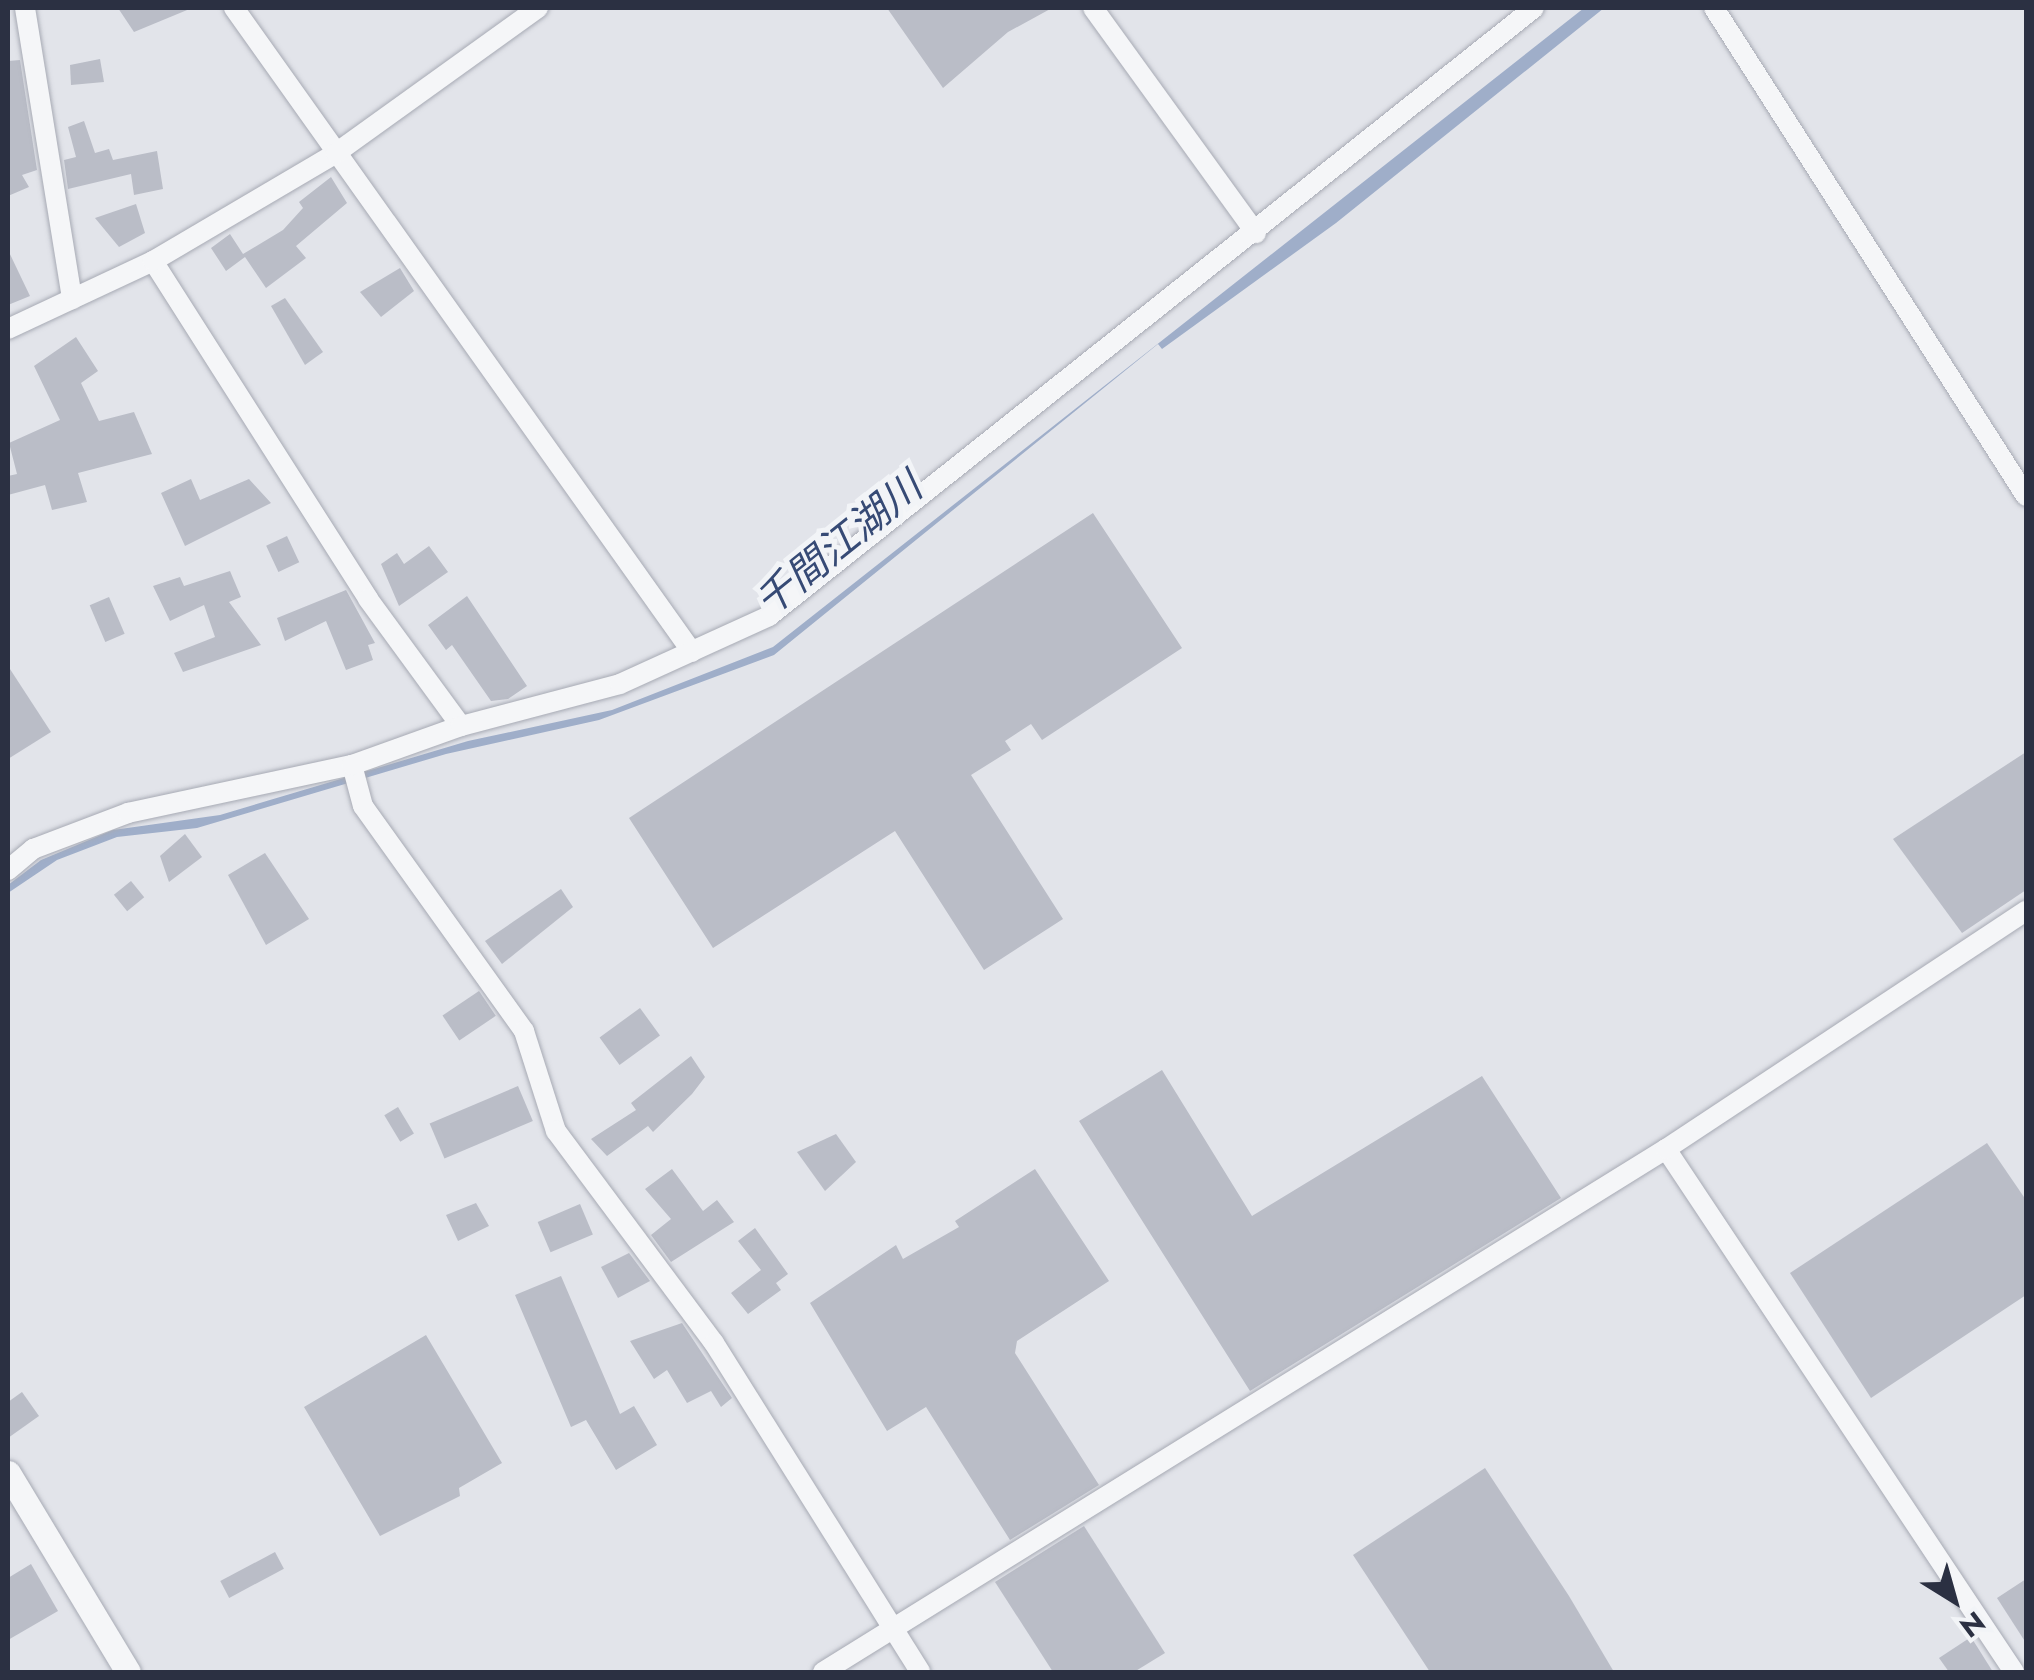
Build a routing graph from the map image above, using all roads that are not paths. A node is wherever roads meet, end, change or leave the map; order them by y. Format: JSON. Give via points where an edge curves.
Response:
{"nodes":[{"id":1,"x":25,"y":8,"type":"edge"},
{"id":2,"x":234,"y":8,"type":"edge"},
{"id":3,"x":538,"y":8,"type":"edge"},
{"id":4,"x":1093,"y":8,"type":"edge"},
{"id":5,"x":1534,"y":8,"type":"edge"},
{"id":6,"x":1714,"y":8,"type":"edge"},
{"id":7,"x":336,"y":153,"type":"junction"},
{"id":8,"x":1256,"y":233,"type":"junction"},
{"id":9,"x":152,"y":261,"type":"junction"},
{"id":10,"x":72,"y":299,"type":"junction"},
{"id":11,"x":8,"y":330,"type":"edge"},
{"id":12,"x":2026,"y":496,"type":"edge"},
{"id":13,"x":692,"y":652,"type":"junction"},
{"id":14,"x":461,"y":726,"type":"junction"},
{"id":15,"x":352,"y":765,"type":"junction"},
{"id":16,"x":8,"y":870,"type":"edge"},
{"id":17,"x":2026,"y":912,"type":"edge"},
{"id":18,"x":1666,"y":1149,"type":"junction"},
{"id":19,"x":8,"y":1473,"type":"edge"},
{"id":20,"x":895,"y":1628,"type":"junction"},
{"id":21,"x":128,"y":1672,"type":"edge"},
{"id":22,"x":823,"y":1672,"type":"edge"},
{"id":23,"x":920,"y":1672,"type":"edge"},
{"id":24,"x":2014,"y":1672,"type":"edge"}],
"edges":[{"from":1,"to":10,"type":"street"},
{"from":2,"to":7,"type":"street"},
{"from":3,"to":7,"type":"street"},
{"from":4,"to":8,"type":"street"},
{"from":5,"to":8,"type":"street"},
{"from":6,"to":12,"type":"street"},
{"from":7,"to":9,"type":"street"},
{"from":7,"to":13,"type":"street"},
{"from":8,"to":13,"type":"street","via":[[1098,348],[769,616]]},
{"from":9,"to":10,"type":"street"},
{"from":9,"to":14,"type":"street","via":[[368,599]]},
{"from":10,"to":11,"type":"street"},
{"from":13,"to":14,"type":"street","via":[[620,684]]},
{"from":14,"to":15,"type":"street"},
{"from":15,"to":16,"type":"street","via":[[128,813],[33,849]]},
{"from":15,"to":20,"type":"street","via":[[362,806],[524,1031],[556,1131],[714,1343]]},
{"from":17,"to":18,"type":"street"},
{"from":18,"to":20,"type":"street"},
{"from":18,"to":24,"type":"street"},
{"from":19,"to":21,"type":"street"},
{"from":20,"to":22,"type":"street"},
{"from":20,"to":23,"type":"street"}]}
